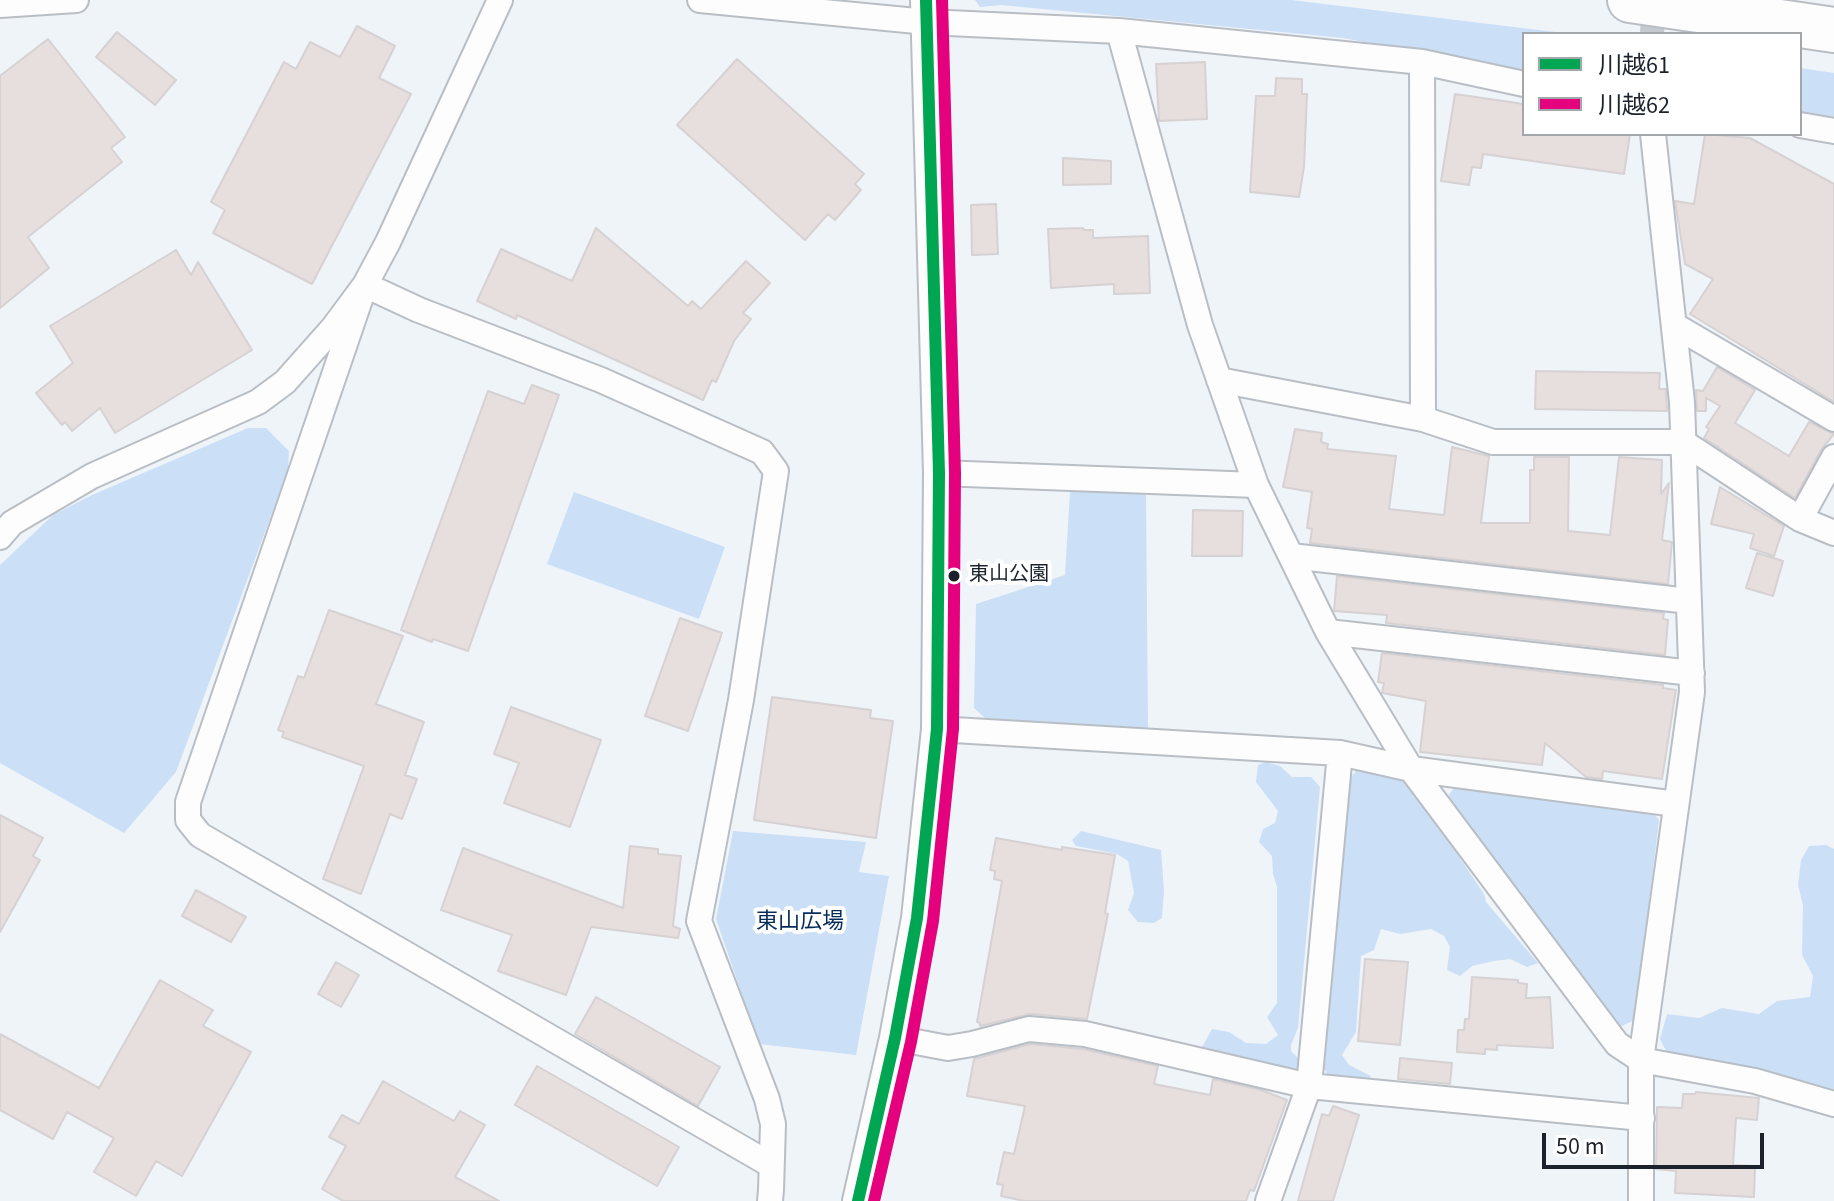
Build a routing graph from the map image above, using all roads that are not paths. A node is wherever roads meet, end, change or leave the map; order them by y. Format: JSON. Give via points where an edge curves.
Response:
{"nodes":[{"id":1,"x":76,"y":0,"type":"edge"},
{"id":2,"x":500,"y":0,"type":"edge"},
{"id":3,"x":700,"y":0,"type":"edge"},
{"id":4,"x":1630,"y":0,"type":"edge"},
{"id":5,"x":1798,"y":0,"type":"edge"},
{"id":6,"x":0,"y":5,"type":"edge"},
{"id":7,"x":1834,"y":5,"type":"edge"},
{"id":8,"x":927,"y":11,"type":"edge"},
{"id":9,"x":1834,"y":30,"type":"edge"},
{"id":10,"x":1119,"y":31,"type":"junction"},
{"id":11,"x":1422,"y":62,"type":"junction"},
{"id":12,"x":1522,"y":84,"type":"edge"},
{"id":13,"x":1802,"y":125,"type":"edge"},
{"id":14,"x":1834,"y":131,"type":"edge"},
{"id":15,"x":1653,"y":136,"type":"edge"},
{"id":16,"x":365,"y":285,"type":"junction"},
{"id":17,"x":1674,"y":325,"type":"junction"},
{"id":18,"x":1219,"y":380,"type":"junction"},
{"id":19,"x":1423,"y":419,"type":"junction"},
{"id":20,"x":1834,"y":419,"type":"edge"},
{"id":21,"x":1683,"y":442,"type":"junction"},
{"id":22,"x":1834,"y":457,"type":"edge"},
{"id":23,"x":939,"y":473,"type":"junction"},
{"id":24,"x":1256,"y":485,"type":"junction"},
{"id":25,"x":1800,"y":519,"type":"junction"},
{"id":26,"x":4,"y":524,"type":"edge"},
{"id":27,"x":1834,"y":533,"type":"edge"},
{"id":28,"x":1291,"y":556,"type":"junction"},
{"id":29,"x":1689,"y":601,"type":"junction"},
{"id":30,"x":1328,"y":632,"type":"junction"},
{"id":31,"x":1692,"y":673,"type":"junction"},
{"id":32,"x":937,"y":729,"type":"junction"},
{"id":33,"x":1340,"y":753,"type":"junction"},
{"id":34,"x":1411,"y":769,"type":"junction"},
{"id":35,"x":1676,"y":804,"type":"junction"},
{"id":36,"x":895,"y":1038,"type":"junction"},
{"id":37,"x":1641,"y":1060,"type":"junction"},
{"id":38,"x":1309,"y":1086,"type":"junction"},
{"id":39,"x":1834,"y":1104,"type":"edge"},
{"id":40,"x":1642,"y":1118,"type":"junction"},
{"id":41,"x":771,"y":1165,"type":"junction"},
{"id":42,"x":770,"y":1201,"type":"edge"},
{"id":43,"x":858,"y":1201,"type":"edge"},
{"id":44,"x":1268,"y":1201,"type":"edge"},
{"id":45,"x":1641,"y":1201,"type":"edge"}],
"edges":[{"from":1,"to":6,"type":"street"},
{"from":2,"to":16,"type":"street"},
{"from":3,"to":8,"type":"street"},
{"from":4,"to":9,"type":"highway"},
{"from":5,"to":7,"type":"highway"},
{"from":8,"to":10,"type":"street"},
{"from":8,"to":23,"type":"street"},
{"from":10,"to":11,"type":"street"},
{"from":10,"to":18,"type":"street"},
{"from":11,"to":12,"type":"street"},
{"from":11,"to":19,"type":"street"},
{"from":13,"to":14,"type":"street"},
{"from":15,"to":17,"type":"street"},
{"from":16,"to":26,"type":"street","via":[[285,382],[258,402],[92,476]]},
{"from":16,"to":41,"type":"street","via":[[762,452],[776,471],[741,700],[699,921],[767,1099],[773,1124]]},
{"from":16,"to":41,"type":"street","via":[[188,802],[188,820],[200,835]]},
{"from":17,"to":20,"type":"street"},
{"from":17,"to":21,"type":"street"},
{"from":18,"to":19,"type":"street"},
{"from":18,"to":24,"type":"street"},
{"from":19,"to":21,"type":"street","via":[[1493,442]]},
{"from":21,"to":25,"type":"street"},
{"from":21,"to":29,"type":"street"},
{"from":22,"to":25,"type":"street"},
{"from":23,"to":24,"type":"street"},
{"from":23,"to":32,"type":"street"},
{"from":24,"to":28,"type":"street"},
{"from":25,"to":27,"type":"street"},
{"from":28,"to":29,"type":"street"},
{"from":28,"to":30,"type":"street"},
{"from":29,"to":31,"type":"street"},
{"from":30,"to":31,"type":"street"},
{"from":30,"to":34,"type":"street"},
{"from":31,"to":35,"type":"street"},
{"from":32,"to":33,"type":"street"},
{"from":32,"to":36,"type":"street","via":[[917,918]]},
{"from":33,"to":34,"type":"street"},
{"from":33,"to":38,"type":"street"},
{"from":34,"to":35,"type":"street"},
{"from":34,"to":37,"type":"street","via":[[1617,1044]]},
{"from":35,"to":37,"type":"street"},
{"from":36,"to":38,"type":"street","via":[[948,1048],[1029,1029],[1085,1034]]},
{"from":36,"to":43,"type":"street"},
{"from":37,"to":39,"type":"street","via":[[1755,1081]]},
{"from":37,"to":40,"type":"street"},
{"from":38,"to":40,"type":"street"},
{"from":38,"to":44,"type":"street"},
{"from":40,"to":45,"type":"street"},
{"from":41,"to":42,"type":"street"}]}
